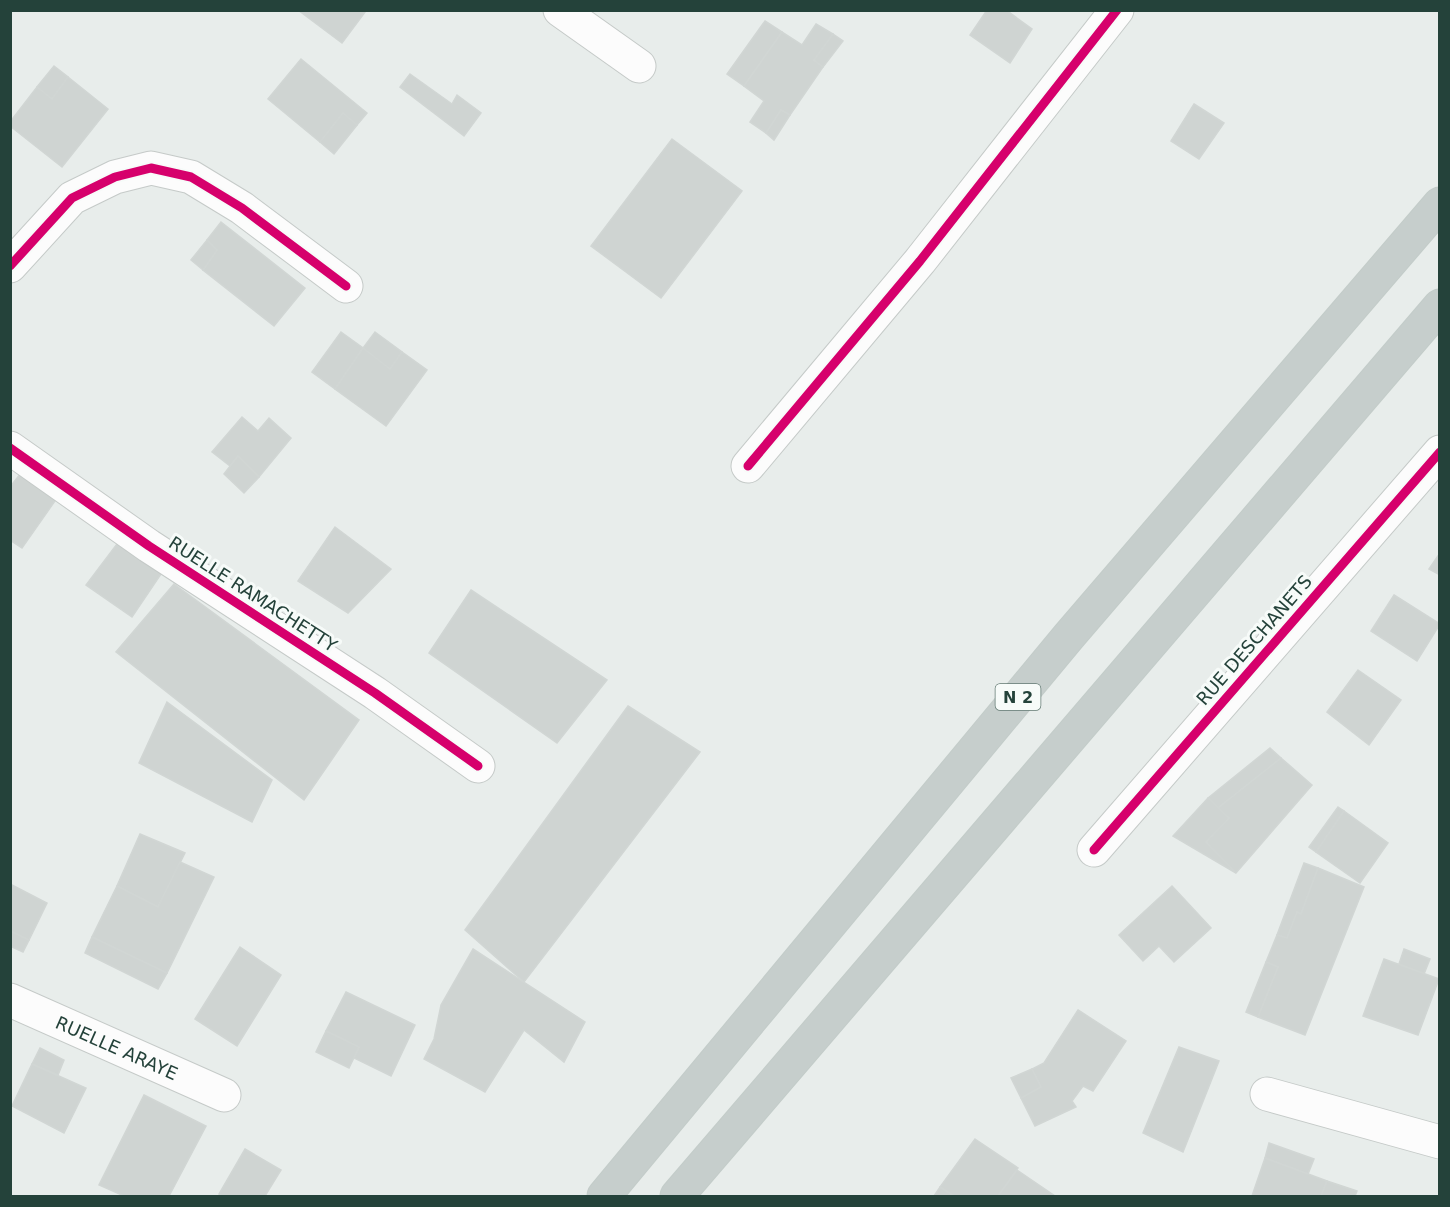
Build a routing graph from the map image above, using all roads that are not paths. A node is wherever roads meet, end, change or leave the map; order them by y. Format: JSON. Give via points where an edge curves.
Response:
{"nodes":[{"id":1,"x":560,"y":10,"type":"edge"},
{"id":2,"x":1118,"y":10,"type":"edge"},
{"id":3,"x":639,"y":66,"type":"dead end"},
{"id":4,"x":1440,"y":204,"type":"edge"},
{"id":5,"x":10,"y":267,"type":"edge"},
{"id":6,"x":346,"y":286,"type":"dead end"},
{"id":7,"x":1440,"y":306,"type":"edge"},
{"id":8,"x":10,"y":448,"type":"edge"},
{"id":9,"x":1440,"y":452,"type":"edge"},
{"id":10,"x":748,"y":466,"type":"dead end"},
{"id":11,"x":478,"y":766,"type":"dead end"},
{"id":12,"x":1094,"y":850,"type":"dead end"},
{"id":13,"x":10,"y":1000,"type":"edge"},
{"id":14,"x":1267,"y":1094,"type":"dead end"},
{"id":15,"x":224,"y":1095,"type":"dead end"},
{"id":16,"x":1440,"y":1142,"type":"edge"},
{"id":17,"x":604,"y":1197,"type":"edge"},
{"id":18,"x":677,"y":1197,"type":"edge"}],
"edges":[{"from":1,"to":3,"type":"street"},
{"from":2,"to":10,"type":"street","via":[[920,261]]},
{"from":4,"to":17,"type":"highway","number":"N 2","via":[[1069,636]]},
{"from":5,"to":6,"type":"street","via":[[72,198],[116,177],[151,168],[191,177],[242,208]]},
{"from":7,"to":18,"type":"highway"},
{"from":8,"to":11,"type":"street","name":"RUELLE RAMACHETTY"},
{"from":9,"to":12,"type":"street","name":"RUE DESCHANETS"},
{"from":13,"to":15,"type":"street","name":"RUELLE ARAYE"},
{"from":14,"to":16,"type":"street"}]}
